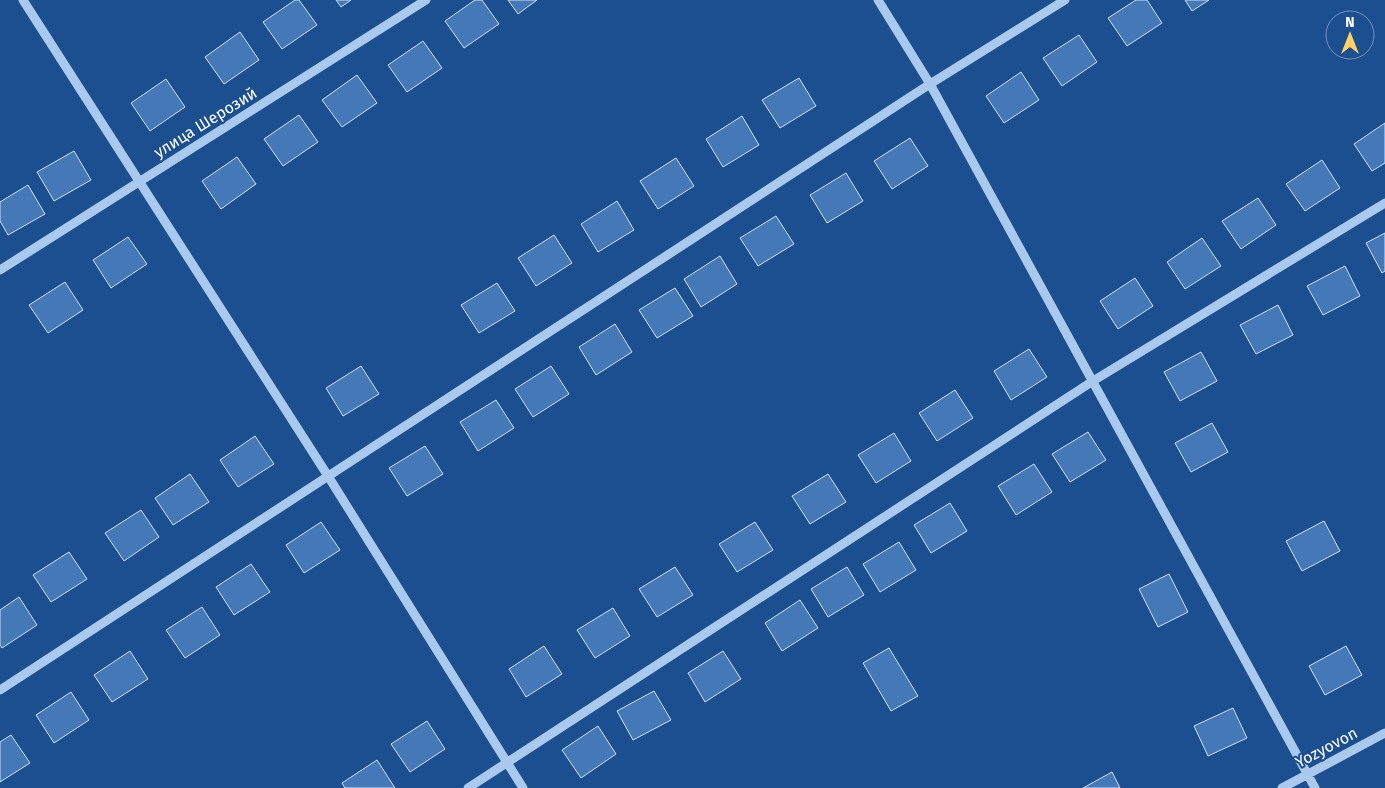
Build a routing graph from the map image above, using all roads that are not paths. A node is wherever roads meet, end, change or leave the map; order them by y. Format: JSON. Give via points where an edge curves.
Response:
{"nodes":[{"id":1,"x":23,"y":0,"type":"edge"},
{"id":2,"x":426,"y":0,"type":"edge"},
{"id":3,"x":878,"y":0,"type":"edge"},
{"id":4,"x":1065,"y":0,"type":"edge"},
{"id":5,"x":930,"y":84,"type":"junction"},
{"id":6,"x":139,"y":182,"type":"junction"},
{"id":7,"x":1385,"y":203,"type":"edge"},
{"id":8,"x":0,"y":270,"type":"edge"},
{"id":9,"x":1092,"y":381,"type":"junction"},
{"id":10,"x":328,"y":476,"type":"junction"},
{"id":11,"x":0,"y":690,"type":"edge"},
{"id":12,"x":1385,"y":733,"type":"edge"},
{"id":13,"x":507,"y":762,"type":"junction"},
{"id":14,"x":1307,"y":774,"type":"junction"},
{"id":15,"x":468,"y":788,"type":"edge"},
{"id":16,"x":523,"y":788,"type":"edge"},
{"id":17,"x":1282,"y":788,"type":"edge"},
{"id":18,"x":1316,"y":788,"type":"edge"}],
"edges":[{"from":1,"to":6,"type":"street"},
{"from":2,"to":6,"type":"street","name":"улица Шерозий"},
{"from":3,"to":5,"type":"street"},
{"from":4,"to":5,"type":"street"},
{"from":5,"to":9,"type":"street"},
{"from":5,"to":10,"type":"street"},
{"from":6,"to":8,"type":"street","name":"улица Шерозий"},
{"from":6,"to":10,"type":"street"},
{"from":7,"to":9,"type":"street"},
{"from":9,"to":13,"type":"street"},
{"from":9,"to":14,"type":"street"},
{"from":10,"to":11,"type":"street"},
{"from":10,"to":13,"type":"street"},
{"from":12,"to":14,"type":"street","name":"Yozyovon"},
{"from":13,"to":15,"type":"street"},
{"from":13,"to":16,"type":"street"},
{"from":14,"to":17,"type":"street","name":"Yozyovon"},
{"from":14,"to":18,"type":"street"}]}
